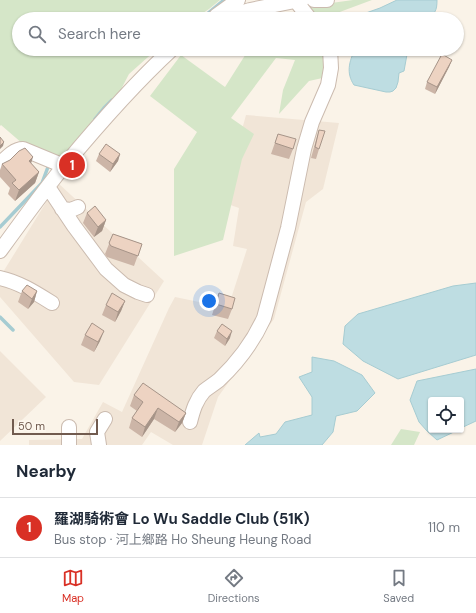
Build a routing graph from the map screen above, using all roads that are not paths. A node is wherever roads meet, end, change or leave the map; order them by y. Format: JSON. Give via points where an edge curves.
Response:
{"nodes":[{"id":1,"x":238,"y":0,"type":"edge"},
{"id":2,"x":297,"y":0,"type":"edge"},
{"id":3,"x":314,"y":0,"type":"edge"},
{"id":4,"x":326,"y":0,"type":"edge"},
{"id":5,"x":222,"y":12,"type":"edge"},
{"id":6,"x":244,"y":12,"type":"edge"},
{"id":7,"x":305,"y":12,"type":"edge"},
{"id":8,"x":165,"y":56,"type":"edge"},
{"id":9,"x":330,"y":56,"type":"edge"},
{"id":10,"x":0,"y":164,"type":"edge"},
{"id":11,"x":64,"y":166,"type":"junction"},
{"id":12,"x":48,"y":187,"type":"junction"},
{"id":13,"x":78,"y":207,"type":"dead end"},
{"id":14,"x":62,"y":209,"type":"junction"},
{"id":15,"x":0,"y":251,"type":"edge"},
{"id":16,"x":0,"y":278,"type":"edge"},
{"id":17,"x":147,"y":295,"type":"dead end"},
{"id":18,"x":52,"y":303,"type":"dead end"},
{"id":19,"x":104,"y":419,"type":"dead end"},
{"id":20,"x":190,"y":422,"type":"dead end"},
{"id":21,"x":69,"y":427,"type":"dead end"},
{"id":22,"x":69,"y":445,"type":"edge"},
{"id":23,"x":99,"y":445,"type":"edge"}],
"edges":[{"from":1,"to":5,"type":"street"},
{"from":2,"to":6,"type":"street"},
{"from":2,"to":7,"type":"street"},
{"from":3,"to":4,"type":"street"},
{"from":8,"to":11,"type":"street","via":[[125,96]]},
{"from":9,"to":20,"type":"street","via":[[328,85],[304,149],[288,228],[264,318],[242,354],[196,402]]},
{"from":10,"to":11,"type":"street","via":[[15,150],[23,149]]},
{"from":11,"to":12,"type":"street"},
{"from":12,"to":14,"type":"street"},
{"from":12,"to":15,"type":"street"},
{"from":13,"to":14,"type":"street","via":[[71,210]]},
{"from":14,"to":17,"type":"street","via":[[106,269],[124,285]]},
{"from":16,"to":18,"type":"street","via":[[33,291]]},
{"from":19,"to":23,"type":"street","via":[[97,432]]},
{"from":21,"to":22,"type":"street"}]}
